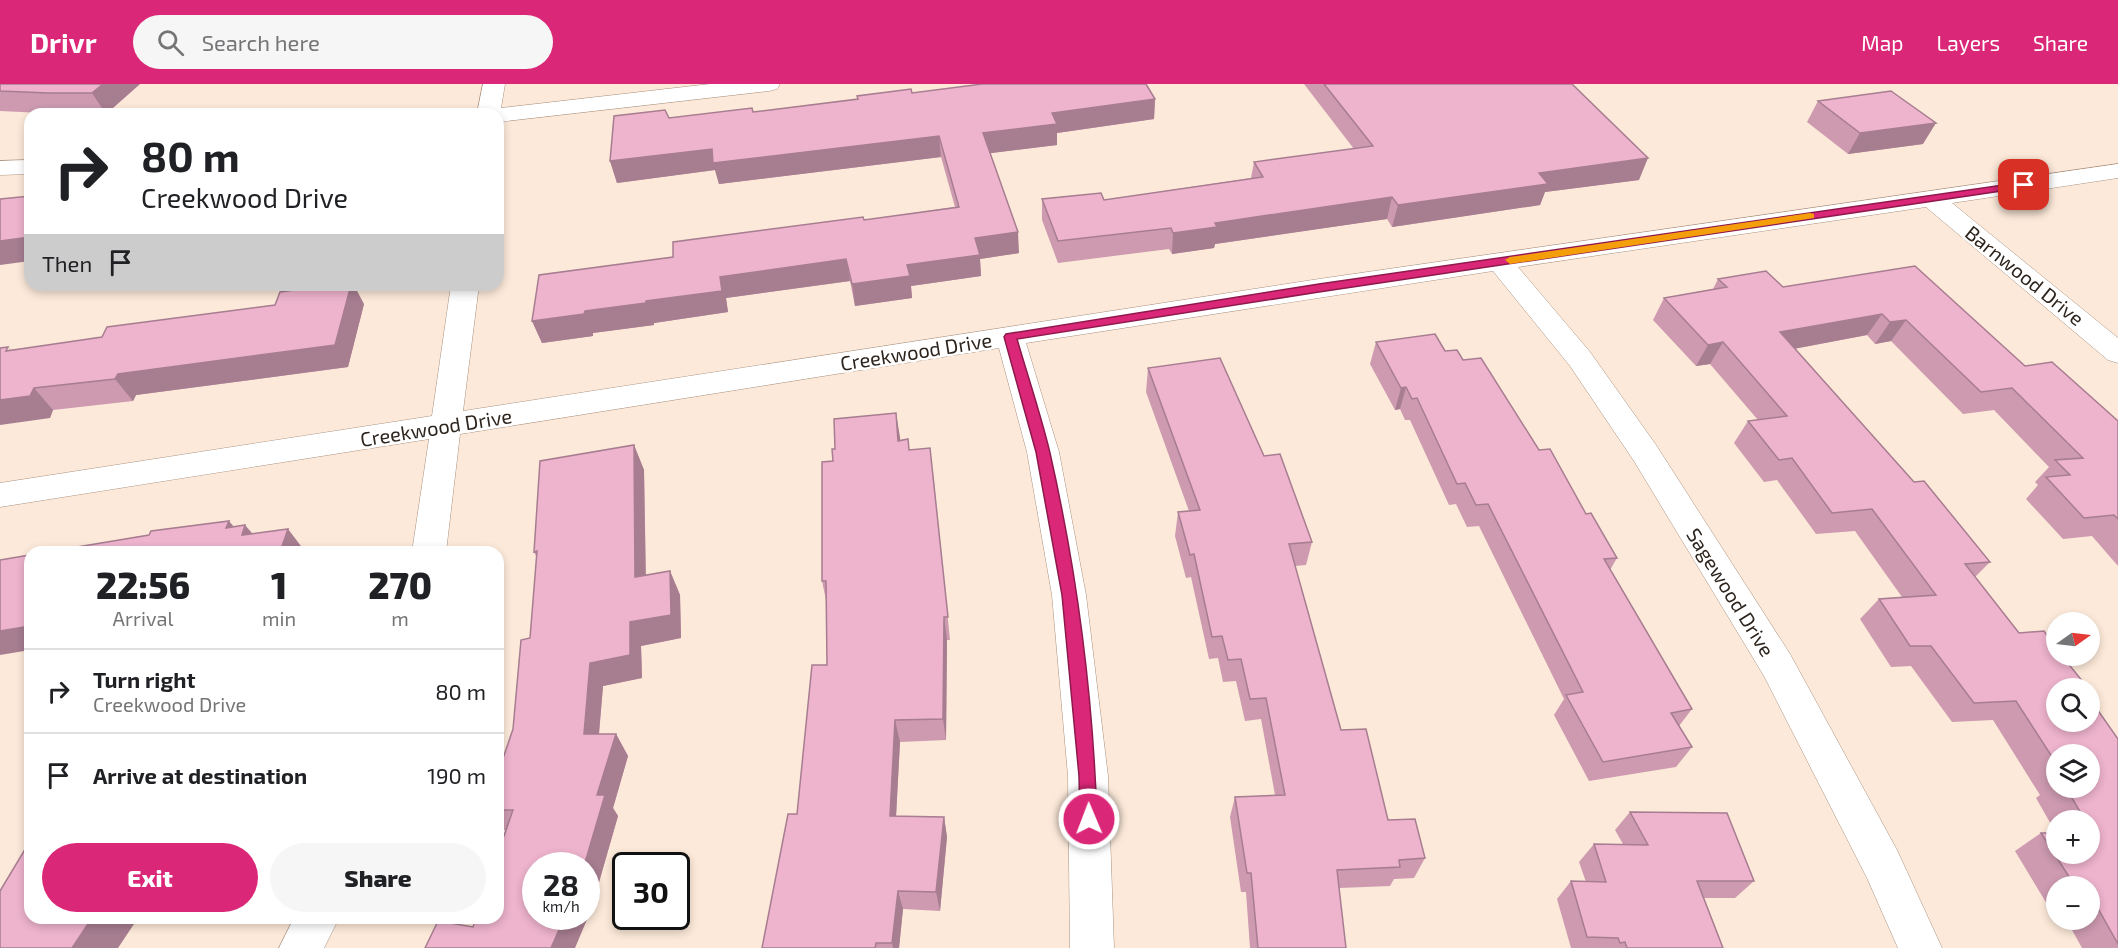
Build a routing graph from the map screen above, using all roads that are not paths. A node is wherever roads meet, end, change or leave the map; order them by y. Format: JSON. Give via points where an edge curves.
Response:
{"nodes":[{"id":1,"x":494,"y":84,"type":"edge"},
{"id":2,"x":769,"y":84,"type":"edge"},
{"id":3,"x":489,"y":108,"type":"edge"},
{"id":4,"x":504,"y":114,"type":"edge"},
{"id":5,"x":24,"y":167,"type":"edge"},
{"id":6,"x":0,"y":168,"type":"edge"},
{"id":7,"x":2118,"y":171,"type":"edge"},
{"id":8,"x":1931,"y":198,"type":"junction"},
{"id":9,"x":1500,"y":262,"type":"junction"},
{"id":10,"x":464,"y":291,"type":"edge"},
{"id":11,"x":1010,"y":337,"type":"junction"},
{"id":12,"x":2118,"y":353,"type":"edge"},
{"id":13,"x":446,"y":425,"type":"junction"},
{"id":14,"x":0,"y":495,"type":"edge"},
{"id":15,"x":430,"y":546,"type":"edge"},
{"id":16,"x":314,"y":924,"type":"edge"},
{"id":17,"x":301,"y":948,"type":"edge"},
{"id":18,"x":1092,"y":948,"type":"edge"},
{"id":19,"x":1920,"y":948,"type":"edge"}],
"edges":[{"from":1,"to":3,"type":"street"},
{"from":2,"to":4,"type":"street"},
{"from":5,"to":6,"type":"street"},
{"from":7,"to":8,"type":"street","name":"Creekwood Drive"},
{"from":8,"to":9,"type":"street","name":"Creekwood Drive"},
{"from":8,"to":12,"type":"street","name":"Barnwood Drive"},
{"from":9,"to":11,"type":"street","name":"Creekwood Drive"},
{"from":9,"to":19,"type":"street","name":"Sagewood Drive","via":[[1580,359],[1645,453],[1777,665],[1881,864]]},
{"from":10,"to":13,"type":"street"},
{"from":11,"to":13,"type":"street","name":"Creekwood Drive"},
{"from":11,"to":18,"type":"street","via":[[1043,452],[1070,595],[1088,776]]},
{"from":13,"to":14,"type":"street","name":"Creekwood Drive"},
{"from":13,"to":15,"type":"street"},
{"from":16,"to":17,"type":"street"}]}
